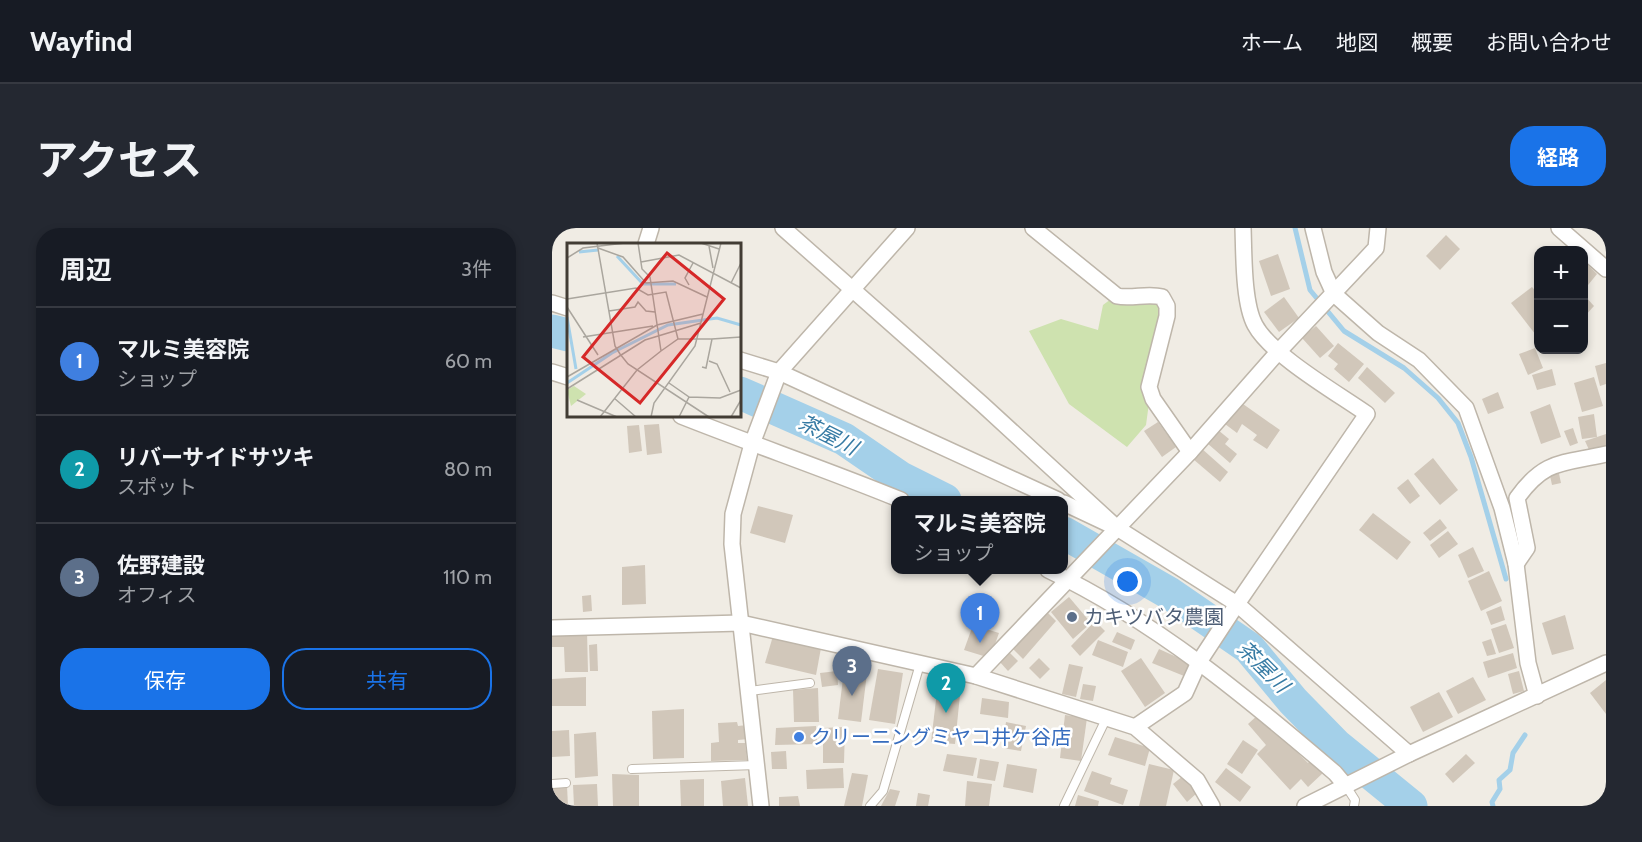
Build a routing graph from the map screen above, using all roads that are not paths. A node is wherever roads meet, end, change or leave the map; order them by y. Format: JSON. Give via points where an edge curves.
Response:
{"nodes":[{"id":1,"x":651,"y":228,"type":"edge"},
{"id":2,"x":783,"y":228,"type":"edge"},
{"id":3,"x":907,"y":228,"type":"edge"},
{"id":4,"x":1033,"y":228,"type":"edge"},
{"id":5,"x":1243,"y":228,"type":"edge"},
{"id":6,"x":1313,"y":228,"type":"edge"},
{"id":7,"x":1378,"y":228,"type":"edge"},
{"id":8,"x":1559,"y":228,"type":"edge"},
{"id":9,"x":646,"y":243,"type":"edge"},
{"id":10,"x":1606,"y":269,"type":"edge"},
{"id":11,"x":852,"y":289,"type":"junction"},
{"id":12,"x":1334,"y":294,"type":"junction"},
{"id":13,"x":552,"y":303,"type":"edge"},
{"id":14,"x":567,"y":308,"type":"edge"},
{"id":15,"x":1278,"y":352,"type":"junction"},
{"id":16,"x":741,"y":360,"type":"edge"},
{"id":17,"x":552,"y":372,"type":"edge"},
{"id":18,"x":779,"y":372,"type":"junction"},
{"id":19,"x":567,"y":377,"type":"edge"},
{"id":20,"x":684,"y":417,"type":"edge"},
{"id":21,"x":754,"y":440,"type":"junction"},
{"id":22,"x":1190,"y":452,"type":"junction"},
{"id":23,"x":1606,"y":454,"type":"edge"},
{"id":24,"x":1047,"y":496,"type":"edge"},
{"id":25,"x":891,"y":497,"type":"edge"},
{"id":26,"x":1068,"y":505,"type":"edge"},
{"id":27,"x":1115,"y":530,"type":"junction"},
{"id":28,"x":1516,"y":564,"type":"junction"},
{"id":29,"x":1060,"y":574,"type":"edge"},
{"id":30,"x":1072,"y":578,"type":"junction"},
{"id":31,"x":1237,"y":604,"type":"junction"},
{"id":32,"x":741,"y":623,"type":"junction"},
{"id":33,"x":552,"y":628,"type":"edge"},
{"id":34,"x":1200,"y":662,"type":"junction"},
{"id":35,"x":1606,"y":663,"type":"edge"},
{"id":36,"x":920,"y":664,"type":"junction"},
{"id":37,"x":976,"y":676,"type":"junction"},
{"id":38,"x":810,"y":683,"type":"dead end"},
{"id":39,"x":750,"y":691,"type":"junction"},
{"id":40,"x":1536,"y":696,"type":"junction"},
{"id":41,"x":1107,"y":719,"type":"junction"},
{"id":42,"x":1135,"y":727,"type":"junction"},
{"id":43,"x":1409,"y":754,"type":"junction"},
{"id":44,"x":757,"y":765,"type":"junction"},
{"id":45,"x":632,"y":769,"type":"dead end"},
{"id":46,"x":552,"y":783,"type":"edge"},
{"id":47,"x":566,"y":783,"type":"dead end"},
{"id":48,"x":1346,"y":786,"type":"junction"},
{"id":49,"x":761,"y":806,"type":"edge"},
{"id":50,"x":870,"y":806,"type":"edge"},
{"id":51,"x":1064,"y":806,"type":"edge"},
{"id":52,"x":1212,"y":806,"type":"edge"},
{"id":53,"x":1305,"y":806,"type":"edge"},
{"id":54,"x":1354,"y":806,"type":"edge"}],
"edges":[{"from":1,"to":9,"type":"street"},
{"from":2,"to":11,"type":"street"},
{"from":3,"to":11,"type":"street"},
{"from":4,"to":22,"type":"street","via":[[1117,296],[1162,297],[1167,316],[1149,387],[1153,399]]},
{"from":5,"to":15,"type":"street","via":[[1245,281],[1255,324]]},
{"from":6,"to":12,"type":"street"},
{"from":7,"to":12,"type":"street","via":[[1376,248]]},
{"from":8,"to":10,"type":"street"},
{"from":11,"to":18,"type":"street"},
{"from":11,"to":27,"type":"street"},
{"from":12,"to":15,"type":"street"},
{"from":12,"to":28,"type":"street","via":[[1378,333],[1419,360],[1467,408],[1502,508]]},
{"from":13,"to":14,"type":"street"},
{"from":15,"to":22,"type":"street"},
{"from":15,"to":31,"type":"street","via":[[1367,414]]},
{"from":16,"to":18,"type":"street"},
{"from":17,"to":19,"type":"street"},
{"from":18,"to":21,"type":"street"},
{"from":18,"to":24,"type":"street"},
{"from":20,"to":21,"type":"street"},
{"from":21,"to":25,"type":"street"},
{"from":21,"to":32,"type":"street","via":[[733,514],[732,544]]},
{"from":22,"to":27,"type":"street"},
{"from":23,"to":28,"type":"street","via":[[1546,467],[1529,481],[1517,498],[1527,548]]},
{"from":26,"to":27,"type":"street"},
{"from":27,"to":30,"type":"street"},
{"from":27,"to":31,"type":"street"},
{"from":28,"to":40,"type":"street"},
{"from":29,"to":30,"type":"street"},
{"from":30,"to":34,"type":"street"},
{"from":30,"to":37,"type":"street"},
{"from":31,"to":34,"type":"street"},
{"from":31,"to":43,"type":"street"},
{"from":32,"to":33,"type":"street"},
{"from":32,"to":36,"type":"street"},
{"from":32,"to":39,"type":"street"},
{"from":34,"to":42,"type":"street","via":[[1185,693]]},
{"from":34,"to":48,"type":"street","via":[[1240,692]]},
{"from":35,"to":40,"type":"street"},
{"from":36,"to":37,"type":"street"},
{"from":36,"to":50,"type":"lane","via":[[883,790]]},
{"from":37,"to":41,"type":"street"},
{"from":38,"to":39,"type":"lane"},
{"from":39,"to":44,"type":"street"},
{"from":40,"to":43,"type":"street"},
{"from":41,"to":42,"type":"street"},
{"from":41,"to":51,"type":"lane"},
{"from":42,"to":52,"type":"street","via":[[1197,780]]},
{"from":43,"to":48,"type":"street"},
{"from":44,"to":45,"type":"lane"},
{"from":44,"to":49,"type":"street"},
{"from":46,"to":47,"type":"lane"},
{"from":48,"to":53,"type":"street"},
{"from":48,"to":54,"type":"lane","via":[[1355,800]]}]}
